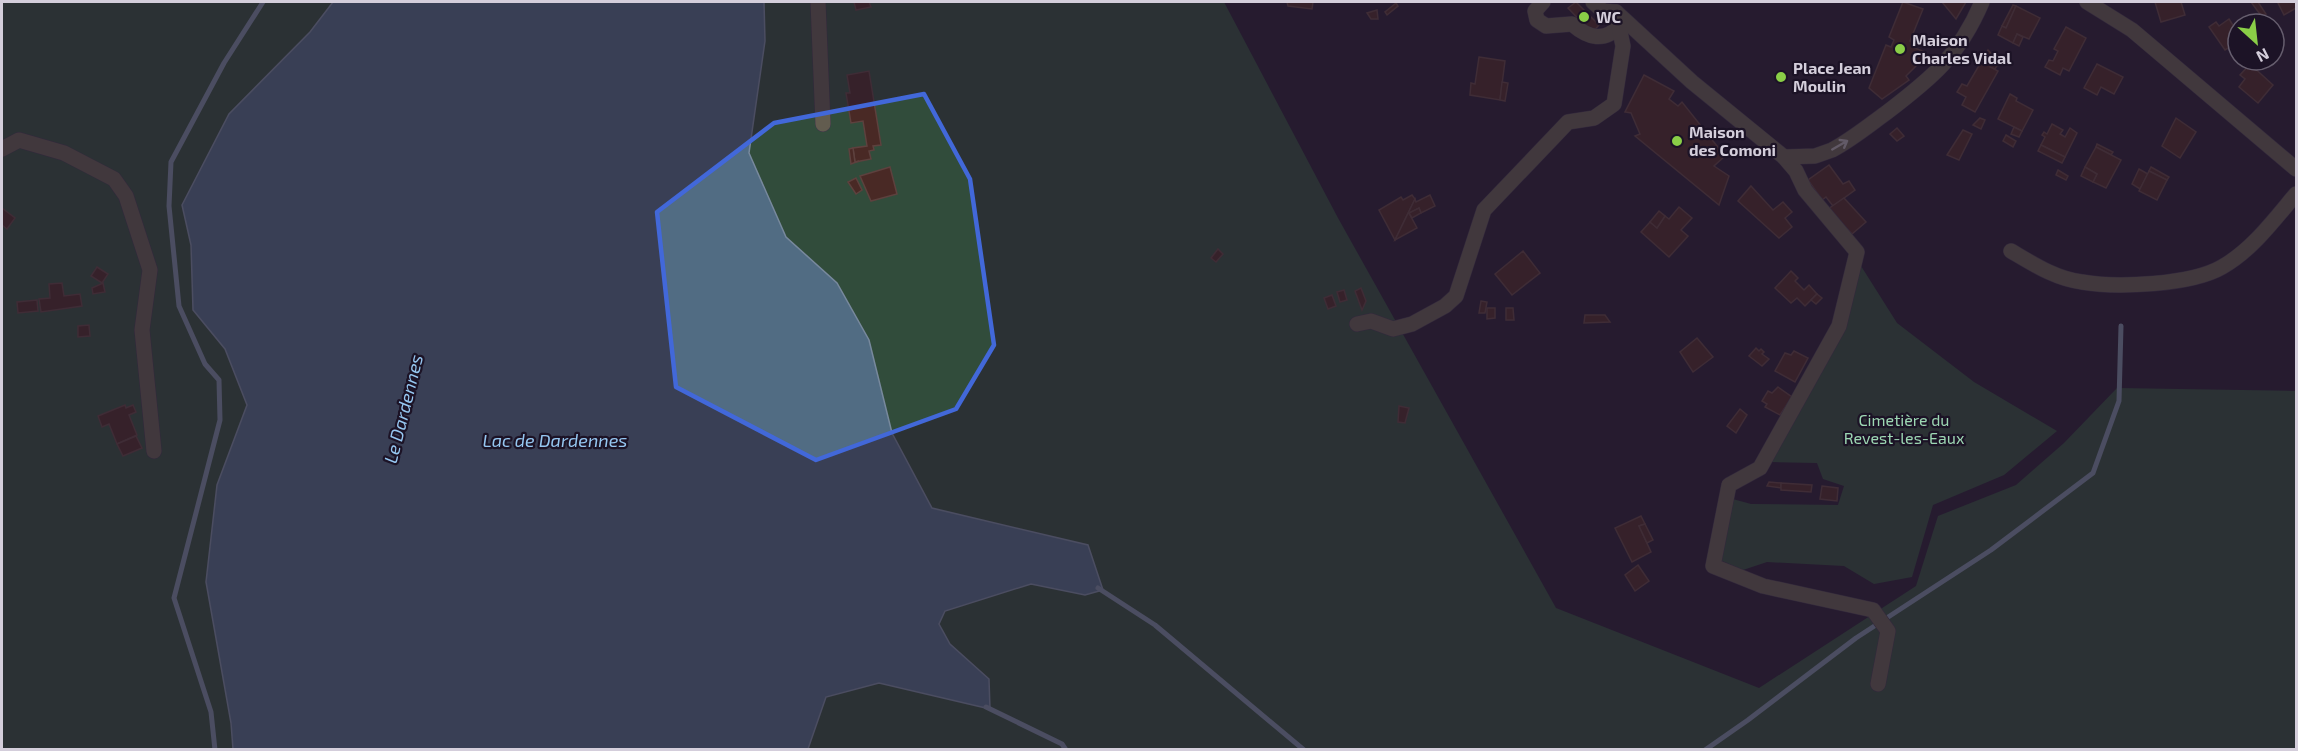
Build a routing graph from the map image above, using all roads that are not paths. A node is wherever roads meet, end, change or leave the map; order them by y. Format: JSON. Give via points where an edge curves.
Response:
{"nodes":[{"id":1,"x":818,"y":2,"type":"edge"},
{"id":2,"x":1543,"y":2,"type":"edge"},
{"id":3,"x":1593,"y":2,"type":"edge"},
{"id":4,"x":1982,"y":2,"type":"edge"},
{"id":5,"x":2088,"y":2,"type":"edge"},
{"id":6,"x":1621,"y":13,"type":"edge"},
{"id":7,"x":823,"y":124,"type":"dead end"},
{"id":8,"x":2,"y":149,"type":"edge"},
{"id":9,"x":1784,"y":157,"type":"junction"},
{"id":10,"x":2296,"y":170,"type":"edge"},
{"id":11,"x":2296,"y":194,"type":"edge"},
{"id":12,"x":2011,"y":251,"type":"dead end"},
{"id":13,"x":1357,"y":324,"type":"dead end"},
{"id":14,"x":154,"y":452,"type":"dead end"},
{"id":15,"x":1878,"y":684,"type":"dead end"}],
"edges":[{"from":1,"to":7,"type":"street"},
{"from":2,"to":6,"type":"street","via":[[1535,11],[1537,20],[1546,26],[1572,24],[1595,37],[1613,33]]},
{"from":3,"to":6,"type":"street","via":[[1603,10]]},
{"from":9,"to":4,"type":"street","one_way":true,"via":[[1815,156],[1832,150],[1920,87],[1948,61]]},
{"from":5,"to":10,"type":"street","via":[[2132,30]]},
{"from":6,"to":9,"type":"street","via":[[1692,82]]},
{"from":6,"to":13,"type":"street","via":[[1623,46],[1614,104],[1594,118],[1568,122],[1484,210],[1456,296],[1412,324],[1393,329],[1371,321]]},
{"from":8,"to":14,"type":"street","via":[[19,140],[64,153],[114,179],[126,196],[150,270],[142,330]]},
{"from":9,"to":15,"type":"street","via":[[1805,190],[1857,252],[1839,326],[1760,468],[1729,485],[1713,566],[1763,586],[1874,612],[1887,631]]},
{"from":11,"to":12,"type":"street","via":[[2252,245],[2201,277],[2169,283],[2081,282],[2043,270]]}]}
